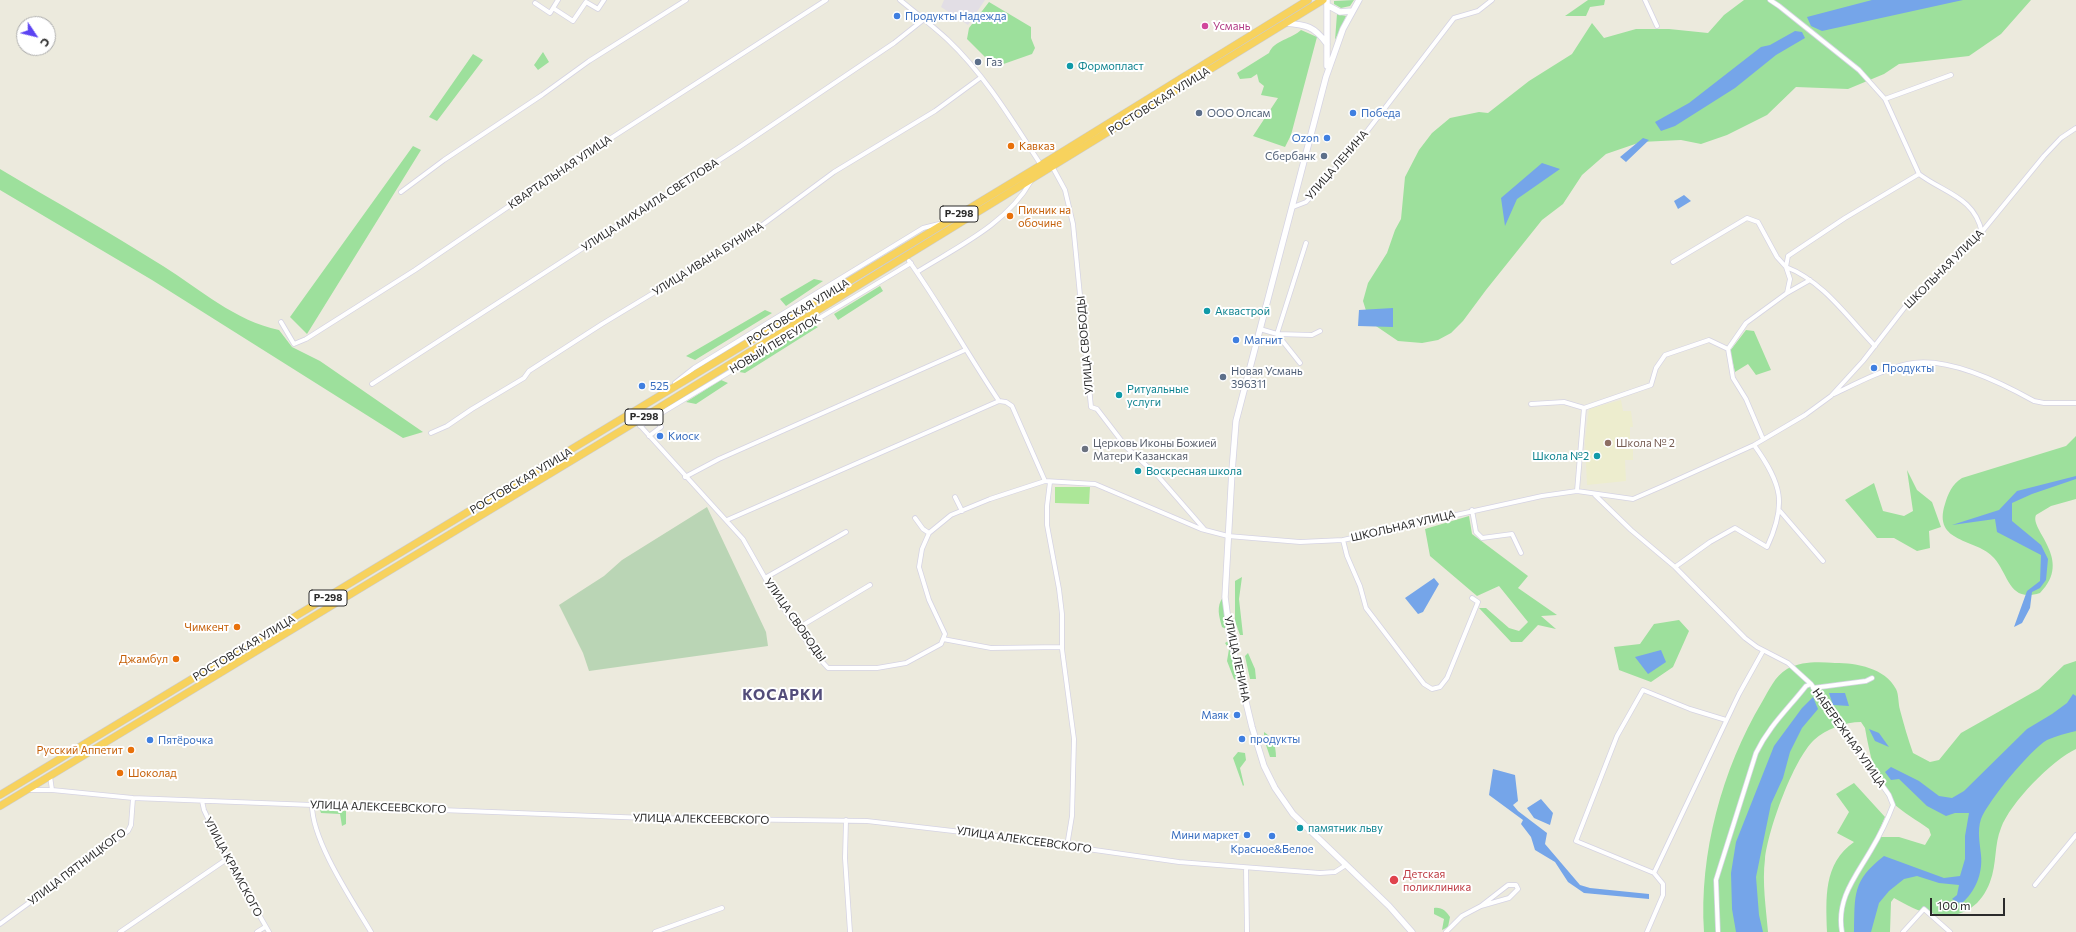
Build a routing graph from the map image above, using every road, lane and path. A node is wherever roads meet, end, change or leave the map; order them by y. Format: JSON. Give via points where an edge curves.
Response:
{"nodes":[{"id":1,"x":558,"y":0,"type":"edge"},
{"id":2,"x":604,"y":0,"type":"edge"},
{"id":3,"x":686,"y":0,"type":"edge"},
{"id":4,"x":826,"y":0,"type":"edge"},
{"id":5,"x":900,"y":0,"type":"edge"},
{"id":6,"x":1308,"y":0,"type":"edge"},
{"id":7,"x":1359,"y":0,"type":"edge"},
{"id":8,"x":1492,"y":0,"type":"edge"},
{"id":9,"x":1644,"y":0,"type":"edge"},
{"id":10,"x":1770,"y":0,"type":"edge"},
{"id":11,"x":1326,"y":2,"type":"edge"},
{"id":12,"x":535,"y":3,"type":"dead end"},
{"id":13,"x":553,"y":8,"type":"junction"},
{"id":14,"x":1352,"y":11,"type":"junction"},
{"id":15,"x":923,"y":20,"type":"junction"},
{"id":16,"x":1285,"y":23,"type":"junction"},
{"id":17,"x":1657,"y":26,"type":"dead end"},
{"id":18,"x":1328,"y":45,"type":"junction"},
{"id":19,"x":1951,"y":75,"type":"dead end"},
{"id":20,"x":1326,"y":77,"type":"junction"},
{"id":21,"x":980,"y":78,"type":"junction"},
{"id":22,"x":1885,"y":99,"type":"junction"},
{"id":23,"x":2076,"y":128,"type":"edge"},
{"id":24,"x":1041,"y":165,"type":"junction"},
{"id":25,"x":1052,"y":166,"type":"junction"},
{"id":26,"x":1919,"y":174,"type":"junction"},
{"id":27,"x":1032,"y":178,"type":"junction"},
{"id":28,"x":401,"y":192,"type":"dead end"},
{"id":29,"x":1293,"y":207,"type":"junction"},
{"id":30,"x":1982,"y":233,"type":"junction"},
{"id":31,"x":1306,"y":243,"type":"dead end"},
{"id":32,"x":906,"y":255,"type":"junction"},
{"id":33,"x":1673,"y":262,"type":"dead end"},
{"id":34,"x":910,"y":263,"type":"junction"},
{"id":35,"x":1786,"y":267,"type":"junction"},
{"id":36,"x":917,"y":272,"type":"junction"},
{"id":37,"x":1810,"y":280,"type":"junction"},
{"id":38,"x":1787,"y":293,"type":"junction"},
{"id":39,"x":281,"y":322,"type":"dead end"},
{"id":40,"x":1260,"y":329,"type":"junction"},
{"id":41,"x":1320,"y":331,"type":"dead end"},
{"id":42,"x":1277,"y":334,"type":"junction"},
{"id":43,"x":1875,"y":346,"type":"junction"},
{"id":44,"x":1728,"y":349,"type":"junction"},
{"id":45,"x":965,"y":350,"type":"junction"},
{"id":46,"x":1300,"y":363,"type":"dead end"},
{"id":47,"x":372,"y":384,"type":"dead end"},
{"id":48,"x":1831,"y":396,"type":"junction"},
{"id":49,"x":999,"y":402,"type":"junction"},
{"id":50,"x":2076,"y":402,"type":"edge"},
{"id":51,"x":1531,"y":404,"type":"dead end"},
{"id":52,"x":1584,"y":408,"type":"junction"},
{"id":53,"x":631,"y":414,"type":"junction"},
{"id":54,"x":654,"y":416,"type":"junction"},
{"id":55,"x":638,"y":424,"type":"junction"},
{"id":56,"x":431,"y":433,"type":"dead end"},
{"id":57,"x":649,"y":436,"type":"junction"},
{"id":58,"x":1763,"y":439,"type":"junction"},
{"id":59,"x":1754,"y":445,"type":"junction"},
{"id":60,"x":685,"y":477,"type":"junction"},
{"id":61,"x":1044,"y":481,"type":"junction"},
{"id":62,"x":1050,"y":482,"type":"junction"},
{"id":63,"x":1577,"y":492,"type":"junction"},
{"id":64,"x":1595,"y":495,"type":"junction"},
{"id":65,"x":955,"y":497,"type":"dead end"},
{"id":66,"x":962,"y":510,"type":"junction"},
{"id":67,"x":1472,"y":510,"type":"junction"},
{"id":68,"x":1780,"y":511,"type":"junction"},
{"id":69,"x":916,"y":518,"type":"dead end"},
{"id":70,"x":727,"y":520,"type":"junction"},
{"id":71,"x":1205,"y":530,"type":"junction"},
{"id":72,"x":846,"y":532,"type":"dead end"},
{"id":73,"x":930,"y":533,"type":"junction"},
{"id":74,"x":1228,"y":536,"type":"junction"},
{"id":75,"x":1343,"y":540,"type":"junction"},
{"id":76,"x":1521,"y":553,"type":"dead end"},
{"id":77,"x":1823,"y":561,"type":"dead end"},
{"id":78,"x":1675,"y":567,"type":"junction"},
{"id":79,"x":765,"y":578,"type":"junction"},
{"id":80,"x":870,"y":584,"type":"dead end"},
{"id":81,"x":1472,"y":598,"type":"dead end"},
{"id":82,"x":798,"y":628,"type":"junction"},
{"id":83,"x":943,"y":639,"type":"junction"},
{"id":84,"x":1062,"y":647,"type":"junction"},
{"id":85,"x":1763,"y":651,"type":"junction"},
{"id":86,"x":1872,"y":678,"type":"dead end"},
{"id":87,"x":1812,"y":686,"type":"junction"},
{"id":88,"x":1726,"y":720,"type":"junction"},
{"id":89,"x":50,"y":776,"type":"junction"},
{"id":90,"x":26,"y":790,"type":"junction"},
{"id":91,"x":52,"y":790,"type":"junction"},
{"id":92,"x":0,"y":795,"type":"edge"},
{"id":93,"x":133,"y":798,"type":"junction"},
{"id":94,"x":202,"y":801,"type":"junction"},
{"id":95,"x":312,"y":805,"type":"junction"},
{"id":96,"x":0,"y":806,"type":"edge"},
{"id":97,"x":846,"y":820,"type":"junction"},
{"id":98,"x":2076,"y":835,"type":"edge"},
{"id":99,"x":1067,"y":846,"type":"junction"},
{"id":100,"x":227,"y":859,"type":"junction"},
{"id":101,"x":1346,"y":865,"type":"junction"},
{"id":102,"x":1246,"y":868,"type":"junction"},
{"id":103,"x":1654,"y":873,"type":"junction"},
{"id":104,"x":2035,"y":885,"type":"dead end"},
{"id":105,"x":1482,"y":906,"type":"junction"},
{"id":106,"x":722,"y":908,"type":"dead end"},
{"id":107,"x":0,"y":924,"type":"edge"},
{"id":108,"x":265,"y":927,"type":"junction"},
{"id":109,"x":120,"y":932,"type":"edge"},
{"id":110,"x":257,"y":932,"type":"edge"},
{"id":111,"x":268,"y":932,"type":"edge"},
{"id":112,"x":371,"y":932,"type":"edge"},
{"id":113,"x":655,"y":932,"type":"edge"},
{"id":114,"x":850,"y":932,"type":"edge"},
{"id":115,"x":1247,"y":932,"type":"edge"},
{"id":116,"x":1412,"y":932,"type":"edge"},
{"id":117,"x":1446,"y":932,"type":"edge"},
{"id":118,"x":1647,"y":932,"type":"edge"},
{"id":119,"x":1718,"y":932,"type":"edge"},
{"id":120,"x":1842,"y":932,"type":"edge"},
{"id":121,"x":1903,"y":932,"type":"edge"},
{"id":122,"x":1950,"y":932,"type":"edge"}],
"edges":[{"from":1,"to":13,"type":"street"},
{"from":2,"to":13,"type":"street","via":[[598,9],[586,2],[573,21]]},
{"from":3,"to":28,"type":"street","via":[[589,61]]},
{"from":4,"to":39,"type":"street","name":"КВАРТАЛЬНАЯ УЛИЦА","via":[[306,339],[294,344]]},
{"from":5,"to":15,"type":"street"},
{"from":6,"to":24,"type":"highway","name":"РОСТОВСКАЯ УЛИЦА","number":"Р-298"},
{"from":7,"to":14,"type":"main road"},
{"from":8,"to":29,"type":"street","name":"УЛИЦА ЛЕНИНА","via":[[1478,11],[1454,18],[1368,130],[1317,190],[1306,202]]},
{"from":9,"to":17,"type":"street"},
{"from":10,"to":22,"type":"street","via":[[1859,70]]},
{"from":11,"to":14,"type":"main road","via":[[1340,12]]},
{"from":11,"to":16,"type":"highway","number":"Р-298"},
{"from":11,"to":18,"type":"main road"},
{"from":12,"to":13,"type":"street","via":[[550,13]]},
{"from":14,"to":20,"type":"main road"},
{"from":15,"to":21,"type":"street","via":[[947,39]]},
{"from":15,"to":47,"type":"street","name":"УЛИЦА МИХАИЛА СВЕТЛОВА","via":[[894,43],[738,148]]},
{"from":16,"to":18,"type":"main road","via":[[1311,27]]},
{"from":16,"to":25,"type":"highway","name":"РОСТОВСКАЯ УЛИЦА","number":"Р-298"},
{"from":18,"to":20,"type":"main road"},
{"from":19,"to":22,"type":"street"},
{"from":20,"to":29,"type":"main road","name":"УЛИЦА ЛЕНИНА"},
{"from":21,"to":24,"type":"street"},
{"from":21,"to":56,"type":"street","name":"УЛИЦА ИВАНА БУНИНА","via":[[935,111],[834,172],[746,238],[602,324],[529,371],[524,378],[447,426]]},
{"from":22,"to":26,"type":"street"},
{"from":23,"to":30,"type":"street","name":"ШКОЛЬНАЯ УЛИЦА","via":[[2061,138],[2044,156]]},
{"from":24,"to":53,"type":"highway","name":"РОСТОВСКАЯ УЛИЦА","number":"Р-298"},
{"from":25,"to":27,"type":"highway","name":"РОСТОВСКАЯ УЛИЦА","number":"Р-298"},
{"from":25,"to":71,"type":"street","name":"УЛИЦА СВОБОДЫ","via":[[1065,190],[1074,224],[1091,407],[1097,409],[1127,448],[1158,476]]},
{"from":26,"to":30,"type":"street","via":[[1932,184],[1963,199],[1971,208]]},
{"from":26,"to":35,"type":"street","via":[[1788,256]]},
{"from":27,"to":32,"type":"highway","name":"РОСТОВСКАЯ УЛИЦА","number":"Р-298"},
{"from":27,"to":36,"type":"street","name":"РОСТОВСКАЯ УЛИЦА","via":[[1016,202],[984,231]]},
{"from":29,"to":40,"type":"main road","name":"УЛИЦА ЛЕНИНА"},
{"from":30,"to":43,"type":"street","name":"ШКОЛЬНАЯ УЛИЦА","via":[[1908,303]]},
{"from":31,"to":42,"type":"street"},
{"from":32,"to":34,"type":"street"},
{"from":32,"to":55,"type":"highway","name":"РОСТОВСКАЯ УЛИЦА","number":"Р-298"},
{"from":33,"to":35,"type":"street","via":[[1748,218],[1758,222],[1777,258]]},
{"from":34,"to":36,"type":"street"},
{"from":34,"to":54,"type":"street","name":"НОВЫЙ ПЕРЕУЛОК"},
{"from":35,"to":37,"type":"street"},
{"from":35,"to":38,"type":"street","via":[[1790,279]]},
{"from":36,"to":45,"type":"street","via":[[939,303]]},
{"from":37,"to":38,"type":"street"},
{"from":37,"to":43,"type":"street","via":[[1832,299]]},
{"from":38,"to":44,"type":"street","via":[[1746,323]]},
{"from":40,"to":42,"type":"street"},
{"from":40,"to":74,"type":"main road","name":"УЛИЦА ЛЕНИНА","via":[[1236,422]]},
{"from":41,"to":42,"type":"street","via":[[1312,335]]},
{"from":42,"to":46,"type":"street"},
{"from":43,"to":48,"type":"street","name":"ШКОЛЬНАЯ УЛИЦА"},
{"from":44,"to":52,"type":"street","via":[[1709,340],[1665,355],[1656,368],[1651,385]]},
{"from":44,"to":58,"type":"street","via":[[1733,378]]},
{"from":45,"to":49,"type":"street"},
{"from":45,"to":60,"type":"street","via":[[719,459]]},
{"from":48,"to":50,"type":"street","name":"ШКОЛЬНАЯ УЛИЦА","via":[[1888,371],[1919,362],[1949,366],[1968,372],[2034,401]]},
{"from":48,"to":58,"type":"street","name":"ШКОЛЬНАЯ УЛИЦА","via":[[1806,415]]},
{"from":49,"to":61,"type":"street","via":[[1006,402],[1012,406]]},
{"from":49,"to":70,"type":"street"},
{"from":51,"to":52,"type":"street","via":[[1564,402]]},
{"from":52,"to":63,"type":"street"},
{"from":53,"to":55,"type":"highway"},
{"from":53,"to":92,"type":"highway","name":"РОСТОВСКАЯ УЛИЦА","number":"Р-298"},
{"from":54,"to":55,"type":"street","name":"НОВЫЙ ПЕРЕУЛОК"},
{"from":54,"to":57,"type":"street","via":[[660,427]]},
{"from":55,"to":57,"type":"street","name":"УЛИЦА СВОБОДЫ"},
{"from":55,"to":89,"type":"highway","name":"РОСТОВСКАЯ УЛИЦА","number":"Р-298"},
{"from":57,"to":60,"type":"street","name":"УЛИЦА СВОБОДЫ"},
{"from":58,"to":59,"type":"street","name":"ШКОЛЬНАЯ УЛИЦА"},
{"from":59,"to":64,"type":"street","name":"ШКОЛЬНАЯ УЛИЦА","via":[[1633,499]]},
{"from":59,"to":68,"type":"street","via":[[1778,489]]},
{"from":60,"to":70,"type":"street","name":"УЛИЦА СВОБОДЫ"},
{"from":61,"to":62,"type":"street"},
{"from":61,"to":66,"type":"street"},
{"from":62,"to":71,"type":"street","via":[[1095,484]]},
{"from":62,"to":84,"type":"street","via":[[1047,525],[1059,589]]},
{"from":63,"to":64,"type":"street","name":"ШКОЛЬНАЯ УЛИЦА"},
{"from":63,"to":67,"type":"street","name":"ШКОЛЬНАЯ УЛИЦА"},
{"from":64,"to":78,"type":"street"},
{"from":65,"to":66,"type":"street"},
{"from":66,"to":73,"type":"street","via":[[951,515]]},
{"from":67,"to":75,"type":"street","name":"ШКОЛЬНАЯ УЛИЦА"},
{"from":67,"to":76,"type":"street","via":[[1476,532],[1482,538],[1512,534]]},
{"from":68,"to":77,"type":"street"},
{"from":68,"to":78,"type":"street","via":[[1776,529],[1766,548],[1734,528]]},
{"from":69,"to":73,"type":"street","via":[[923,529]]},
{"from":70,"to":79,"type":"street","name":"УЛИЦА СВОБОДЫ","via":[[743,539]]},
{"from":71,"to":74,"type":"street"},
{"from":72,"to":79,"type":"street"},
{"from":73,"to":83,"type":"street","via":[[922,549],[919,567],[929,600],[945,634]]},
{"from":74,"to":75,"type":"street","name":"ШКОЛЬНАЯ УЛИЦА","via":[[1300,542]]},
{"from":74,"to":101,"type":"main road","name":"УЛИЦА ЛЕНИНА","via":[[1225,597],[1230,636],[1264,766],[1274,788],[1293,814]]},
{"from":75,"to":81,"type":"street","via":[[1366,608],[1424,684],[1432,689],[1440,687],[1448,678],[1478,602]]},
{"from":78,"to":85,"type":"street","via":[[1745,638]]},
{"from":79,"to":82,"type":"street","name":"УЛИЦА СВОБОДЫ"},
{"from":80,"to":82,"type":"street"},
{"from":82,"to":83,"type":"street","name":"УЛИЦА СВОБОДЫ","via":[[828,668],[878,668],[906,663],[942,644]]},
{"from":83,"to":84,"type":"street","via":[[991,648]]},
{"from":84,"to":99,"type":"street","via":[[1074,739],[1072,816]]},
{"from":85,"to":87,"type":"street","via":[[1788,664]]},
{"from":85,"to":88,"type":"street"},
{"from":86,"to":87,"type":"street","via":[[1866,681]]},
{"from":87,"to":119,"type":"street","name":"НАБЕРЕЖНАЯ УЛИЦА","via":[[1806,686],[1775,722],[1764,736],[1756,753],[1716,880]]},
{"from":87,"to":120,"type":"street","name":"НАБЕРЕЖНАЯ УЛИЦА","via":[[1889,795],[1893,805],[1881,832],[1850,883],[1843,902]]},
{"from":88,"to":103,"type":"street"},
{"from":88,"to":103,"type":"street","via":[[1643,690],[1616,736],[1576,841]]},
{"from":89,"to":90,"type":"highway","name":"РОСТОВСКАЯ УЛИЦА","number":"Р-298"},
{"from":89,"to":91,"type":"street"},
{"from":90,"to":91,"type":"street","name":"УЛИЦА АЛЕКСЕЕВСКОГО"},
{"from":90,"to":96,"type":"highway","name":"РОСТОВСКАЯ УЛИЦА","number":"Р-298"},
{"from":91,"to":93,"type":"street","name":"УЛИЦА АЛЕКСЕЕВСКОГО"},
{"from":93,"to":94,"type":"street","name":"УЛИЦА АЛЕКСЕЕВСКОГО"},
{"from":93,"to":107,"type":"street","name":"УЛИЦА ПЯТНИЦКОГО","via":[[131,825],[128,831]]},
{"from":94,"to":95,"type":"street","name":"УЛИЦА АЛЕКСЕЕВСКОГО"},
{"from":94,"to":100,"type":"street","name":"УЛИЦА КРАМСКОГО"},
{"from":95,"to":97,"type":"street","name":"УЛИЦА АЛЕКСЕЕВСКОГО","via":[[646,818]]},
{"from":95,"to":112,"type":"street","via":[[312,815],[322,843]]},
{"from":97,"to":99,"type":"street","name":"УЛИЦА АЛЕКСЕЕВСКОГО","via":[[908,825]]},
{"from":97,"to":114,"type":"street","via":[[845,858]]},
{"from":98,"to":104,"type":"street"},
{"from":99,"to":102,"type":"street","name":"УЛИЦА АЛЕКСЕЕВСКОГО","via":[[1179,862]]},
{"from":100,"to":108,"type":"street","name":"УЛИЦА КРАМСКОГО"},
{"from":100,"to":109,"type":"street"},
{"from":101,"to":102,"type":"street","name":"УЛИЦА АЛЕКСЕЕВСКОГО","via":[[1335,872]]},
{"from":101,"to":116,"type":"main road","name":"УЛИЦА ЛЕНИНА"},
{"from":102,"to":115,"type":"street"},
{"from":103,"to":118,"type":"street","via":[[1663,884],[1663,895]]},
{"from":105,"to":105,"type":"street","via":[[1509,898],[1518,889],[1516,885],[1508,885]]},
{"from":105,"to":117,"type":"street","via":[[1462,916]]},
{"from":106,"to":113,"type":"street"},
{"from":108,"to":110,"type":"street"},
{"from":108,"to":111,"type":"street","name":"УЛИЦА КРАМСКОГО"},
{"from":121,"to":122,"type":"street","via":[[1924,909]]}]}
